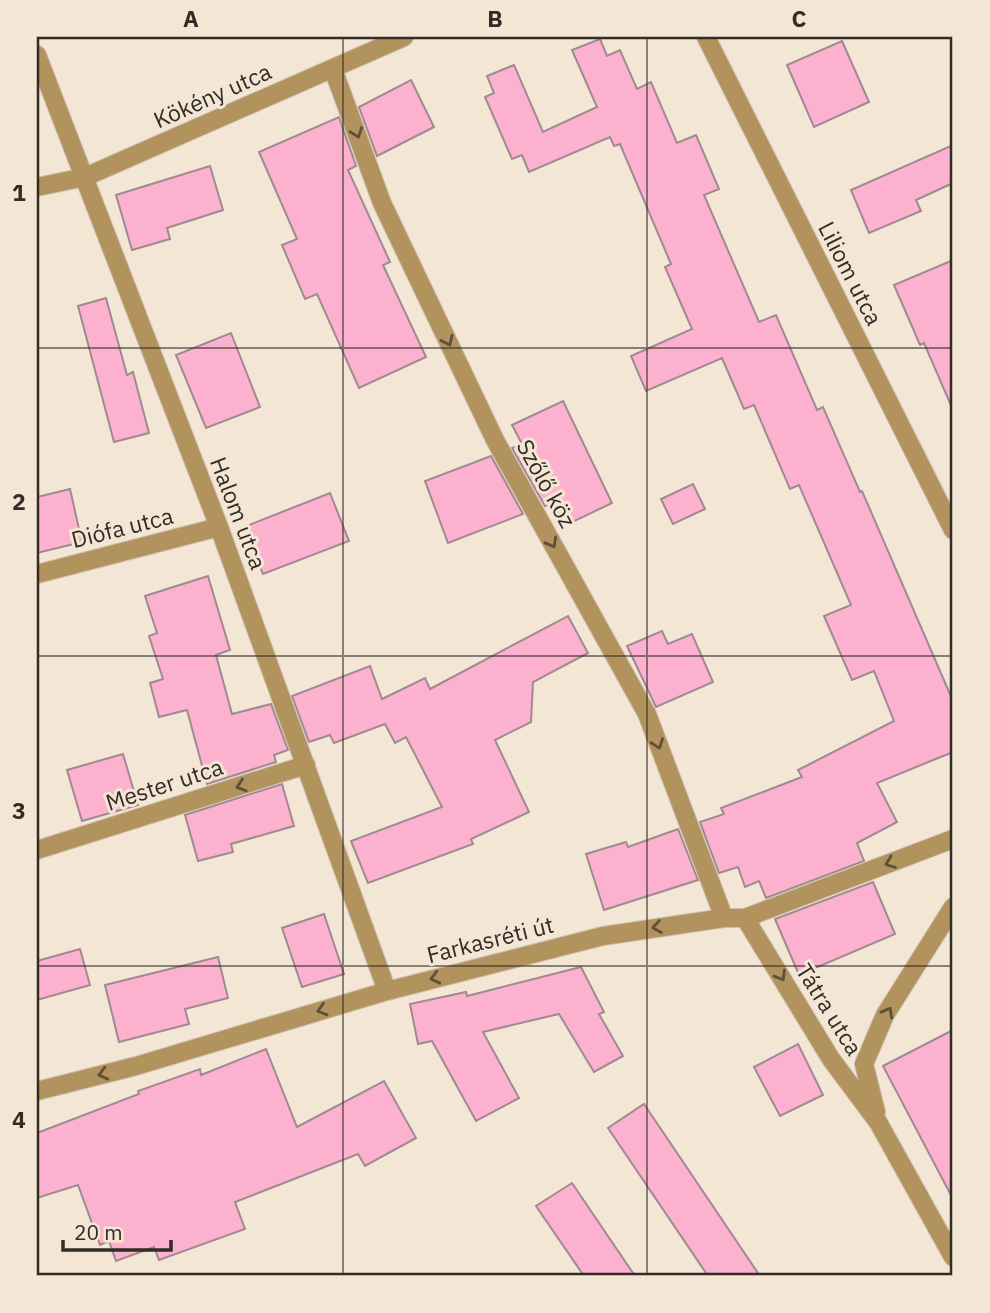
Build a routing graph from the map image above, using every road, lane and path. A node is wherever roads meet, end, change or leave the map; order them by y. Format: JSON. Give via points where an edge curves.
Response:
{"nodes":[{"id":1,"x":404,"y":37,"type":"edge"},
{"id":2,"x":706,"y":37,"type":"edge"},
{"id":3,"x":37,"y":55,"type":"edge"},
{"id":4,"x":333,"y":69,"type":"junction"},
{"id":5,"x":85,"y":177,"type":"junction"},
{"id":6,"x":37,"y":187,"type":"edge"},
{"id":7,"x":219,"y":527,"type":"junction"},
{"id":8,"x":953,"y":530,"type":"edge"},
{"id":9,"x":37,"y":574,"type":"edge"},
{"id":10,"x":306,"y":765,"type":"junction"},
{"id":11,"x":953,"y":839,"type":"edge"},
{"id":12,"x":37,"y":850,"type":"edge"},
{"id":13,"x":953,"y":907,"type":"edge"},
{"id":14,"x":724,"y":918,"type":"junction"},
{"id":15,"x":745,"y":918,"type":"junction"},
{"id":16,"x":387,"y":990,"type":"junction"},
{"id":17,"x":37,"y":1091,"type":"edge"},
{"id":18,"x":878,"y":1122,"type":"junction"},
{"id":19,"x":953,"y":1257,"type":"edge"}],
"edges":[{"from":1,"to":4,"type":"street","name":"Kökény utca"},
{"from":2,"to":8,"type":"street","name":"Liliom utca"},
{"from":3,"to":5,"type":"street","name":"Halom utca"},
{"from":4,"to":5,"type":"street","name":"Kökény utca"},
{"from":4,"to":14,"type":"street","name":"Szőlő köz","one_way":true,"via":[[382,203],[495,440],[647,714]]},
{"from":5,"to":6,"type":"street","name":"Kökény utca"},
{"from":5,"to":7,"type":"street","name":"Halom utca"},
{"from":7,"to":9,"type":"street","name":"Diófa utca"},
{"from":7,"to":10,"type":"street","name":"Halom utca"},
{"from":10,"to":12,"type":"street","name":"Mester utca","one_way":true},
{"from":10,"to":16,"type":"street","name":"Halom utca"},
{"from":11,"to":15,"type":"street","name":"Farkasréti út","one_way":true},
{"from":18,"to":13,"type":"street","name":"Tátra utca","one_way":true,"via":[[864,1064],[886,1015]]},
{"from":14,"to":15,"type":"street","name":"Farkasréti út"},
{"from":14,"to":16,"type":"street","name":"Farkasréti út","one_way":true,"via":[[603,936]]},
{"from":15,"to":18,"type":"street","name":"Tátra utca","one_way":true,"via":[[831,1059]]},
{"from":16,"to":17,"type":"street","name":"Farkasréti út","one_way":true},
{"from":18,"to":19,"type":"street","name":"Tátra utca"}]}
